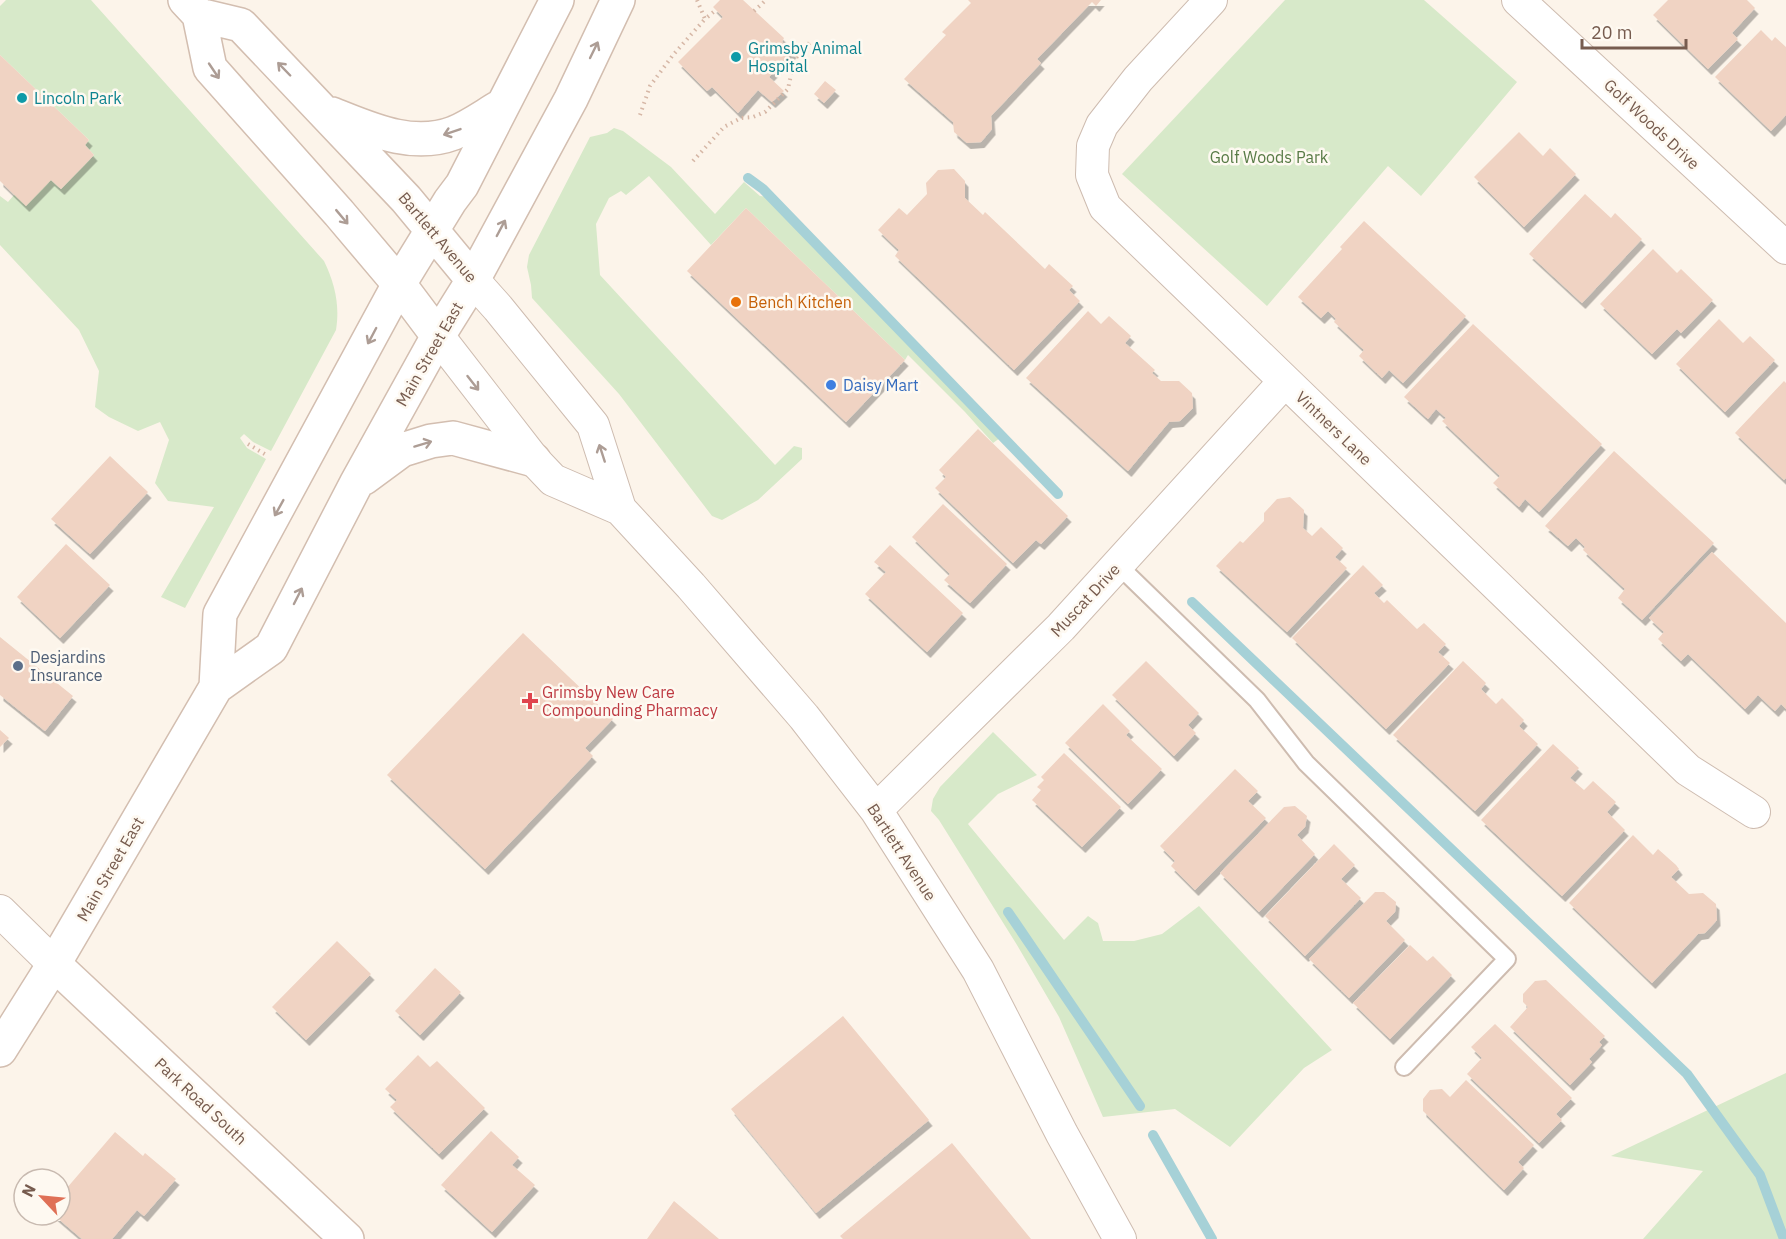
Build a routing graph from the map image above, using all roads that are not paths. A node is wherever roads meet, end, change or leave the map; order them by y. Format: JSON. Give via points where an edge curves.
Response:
{"nodes":[{"id":1,"x":557,"y":0,"type":"edge"},
{"id":2,"x":618,"y":0,"type":"edge"},
{"id":3,"x":1211,"y":0,"type":"edge"},
{"id":4,"x":1518,"y":0,"type":"edge"},
{"id":5,"x":192,"y":8,"type":"edge"},
{"id":6,"x":503,"y":105,"type":"junction"},
{"id":7,"x":324,"y":111,"type":"junction"},
{"id":8,"x":432,"y":230,"type":"junction"},
{"id":9,"x":1786,"y":248,"type":"edge"},
{"id":10,"x":473,"y":279,"type":"junction"},
{"id":11,"x":399,"y":284,"type":"junction"},
{"id":12,"x":438,"y":336,"type":"junction"},
{"id":13,"x":1285,"y":381,"type":"junction"},
{"id":14,"x":534,"y":459,"type":"junction"},
{"id":15,"x":356,"y":484,"type":"junction"},
{"id":16,"x":620,"y":509,"type":"junction"},
{"id":17,"x":1118,"y":565,"type":"junction"},
{"id":18,"x":216,"y":687,"type":"junction"},
{"id":19,"x":876,"y":810,"type":"junction"},
{"id":20,"x":1754,"y":812,"type":"dead end"},
{"id":21,"x":0,"y":911,"type":"edge"},
{"id":22,"x":54,"y":964,"type":"junction"},
{"id":23,"x":0,"y":1050,"type":"edge"},
{"id":24,"x":1404,"y":1066,"type":"dead end"},
{"id":25,"x":347,"y":1239,"type":"edge"},
{"id":26,"x":1120,"y":1239,"type":"edge"}],
"edges":[{"from":1,"to":6,"type":"main road","name":"Main Street East"},
{"from":10,"to":2,"type":"main road","name":"Main Street East","one_way":true,"via":[[571,99]]},
{"from":3,"to":13,"type":"street","name":"Vintners Lane","via":[[1138,79],[1102,125],[1093,146],[1092,176],[1105,207]]},
{"from":4,"to":9,"type":"street","name":"Golf Woods Drive"},
{"from":7,"to":5,"type":"main road","name":"Bartlett Avenue","one_way":true,"via":[[241,25]]},
{"from":5,"to":11,"type":"main road","name":"Bartlett Avenue","one_way":true,"via":[[210,68]]},
{"from":6,"to":7,"type":"main road","one_way":true,"via":[[454,133],[420,140],[387,135]]},
{"from":6,"to":8,"type":"main road","name":"Main Street East","via":[[462,185]]},
{"from":7,"to":8,"type":"main road","name":"Bartlett Avenue"},
{"from":8,"to":10,"type":"main road","name":"Bartlett Avenue"},
{"from":8,"to":11,"type":"main road","name":"Main Street East"},
{"from":10,"to":12,"type":"main road","name":"Main Street East"},
{"from":16,"to":10,"type":"street","name":"Bartlett Avenue","one_way":true,"via":[[593,425]]},
{"from":11,"to":12,"type":"main road","name":"Bartlett Avenue"},
{"from":11,"to":18,"type":"main road","name":"Main Street East","one_way":true,"via":[[220,614]]},
{"from":12,"to":14,"type":"street","name":"Bartlett Avenue","one_way":true},
{"from":12,"to":15,"type":"main road","name":"Main Street East"},
{"from":13,"to":17,"type":"street","name":"Muscat Drive"},
{"from":13,"to":20,"type":"street","name":"Vintners Lane","via":[[1688,770]]},
{"from":15,"to":14,"type":"main road","one_way":true,"via":[[402,450],[431,441],[453,438]]},
{"from":14,"to":16,"type":"street","name":"Bartlett Avenue","via":[[553,480]]},
{"from":18,"to":15,"type":"main road","name":"Main Street East","one_way":true,"via":[[271,648]]},
{"from":16,"to":19,"type":"street","name":"Bartlett Avenue","via":[[804,717]]},
{"from":17,"to":19,"type":"street","name":"Muscat Drive","via":[[1061,627]]},
{"from":17,"to":24,"type":"lane","via":[[1257,700],[1306,763],[1507,960]]},
{"from":18,"to":22,"type":"main road","name":"Main Street East"},
{"from":19,"to":26,"type":"street","name":"Bartlett Avenue","via":[[978,970]]},
{"from":21,"to":22,"type":"street"},
{"from":22,"to":23,"type":"main road","name":"Main Street East"},
{"from":22,"to":25,"type":"main road","name":"Park Road South"}]}
